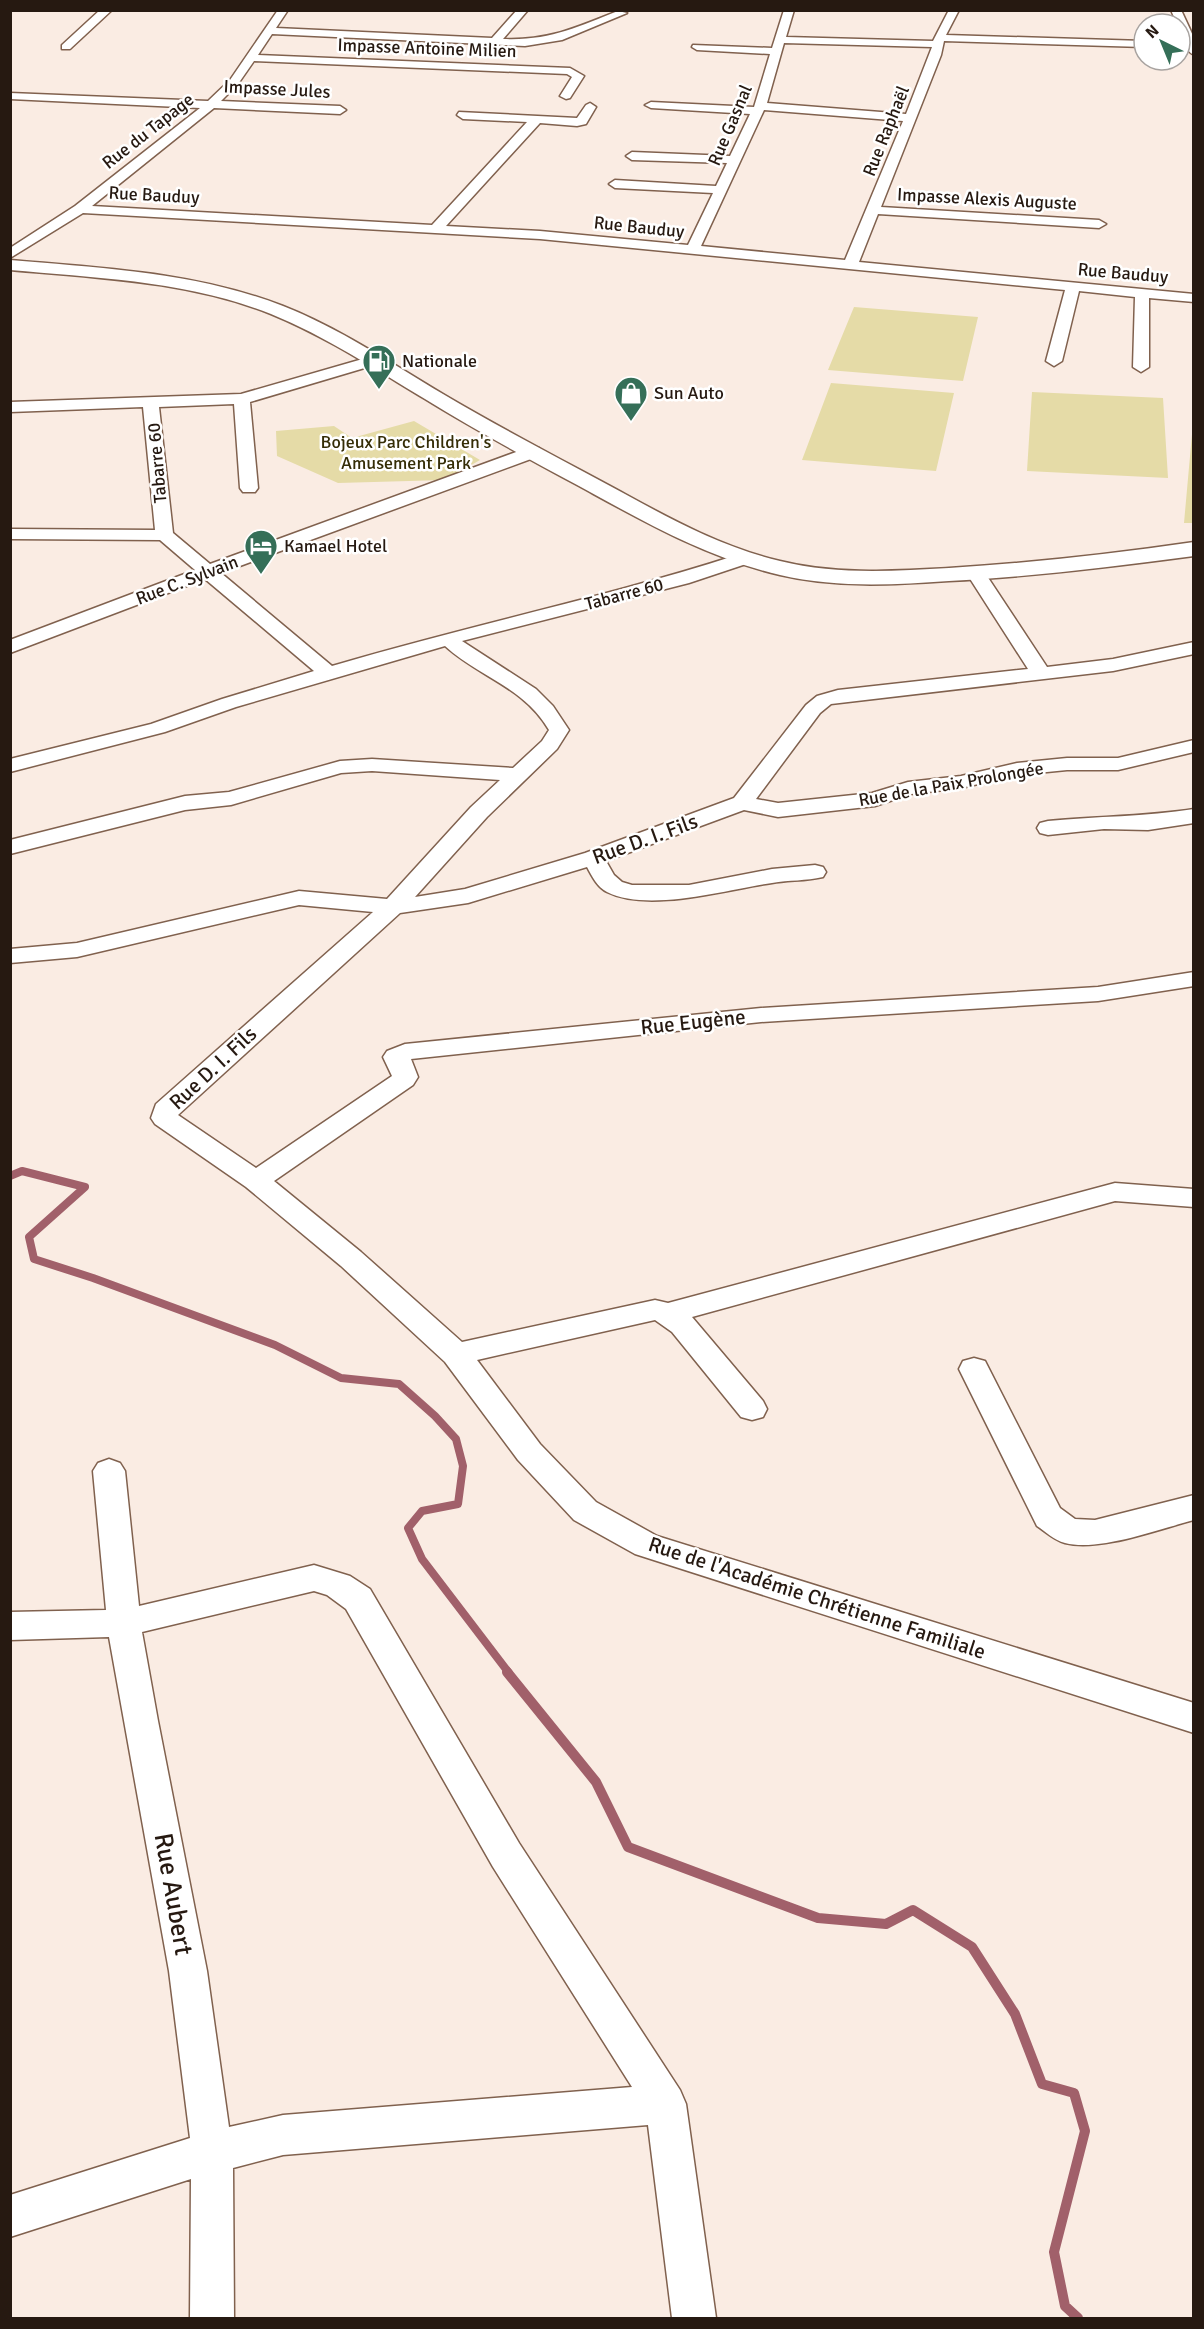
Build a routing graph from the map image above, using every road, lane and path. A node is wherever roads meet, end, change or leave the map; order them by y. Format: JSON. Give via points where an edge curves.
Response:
{"nodes":[{"id":1,"x":107,"y":10,"type":"edge"},
{"id":2,"x":283,"y":10,"type":"edge"},
{"id":3,"x":523,"y":10,"type":"edge"},
{"id":4,"x":789,"y":10,"type":"edge"},
{"id":5,"x":954,"y":10,"type":"edge"},
{"id":6,"x":622,"y":13,"type":"dead end"},
{"id":7,"x":268,"y":31,"type":"junction"},
{"id":8,"x":496,"y":40,"type":"junction"},
{"id":9,"x":939,"y":41,"type":"junction"},
{"id":10,"x":1132,"y":44,"type":"edge"},
{"id":11,"x":66,"y":47,"type":"dead end"},
{"id":12,"x":697,"y":47,"type":"dead end"},
{"id":13,"x":777,"y":51,"type":"junction"},
{"id":14,"x":249,"y":58,"type":"junction"},
{"id":15,"x":732,"y":61,"type":"dead end"},
{"id":16,"x":10,"y":96,"type":"edge"},
{"id":17,"x":566,"y":96,"type":"dead end"},
{"id":18,"x":212,"y":104,"type":"junction"},
{"id":19,"x":651,"y":105,"type":"dead end"},
{"id":20,"x":590,"y":107,"type":"dead end"},
{"id":21,"x":759,"y":109,"type":"junction"},
{"id":22,"x":340,"y":110,"type":"dead end"},
{"id":23,"x":463,"y":115,"type":"dead end"},
{"id":24,"x":911,"y":118,"type":"junction"},
{"id":25,"x":536,"y":120,"type":"junction"},
{"id":26,"x":632,"y":156,"type":"dead end"},
{"id":27,"x":735,"y":160,"type":"junction"},
{"id":28,"x":615,"y":184,"type":"dead end"},
{"id":29,"x":721,"y":190,"type":"junction"},
{"id":30,"x":80,"y":209,"type":"junction"},
{"id":31,"x":873,"y":210,"type":"junction"},
{"id":32,"x":1099,"y":224,"type":"dead end"},
{"id":33,"x":437,"y":228,"type":"junction"},
{"id":34,"x":692,"y":250,"type":"junction"},
{"id":35,"x":10,"y":254,"type":"edge"},
{"id":36,"x":10,"y":265,"type":"edge"},
{"id":37,"x":850,"y":266,"type":"junction"},
{"id":38,"x":1073,"y":287,"type":"junction"},
{"id":39,"x":1142,"y":293,"type":"junction"},
{"id":40,"x":1194,"y":298,"type":"edge"},
{"id":41,"x":373,"y":361,"type":"junction"},
{"id":42,"x":1054,"y":361,"type":"dead end"},
{"id":43,"x":1141,"y":368,"type":"dead end"},
{"id":44,"x":242,"y":399,"type":"junction"},
{"id":45,"x":151,"y":402,"type":"junction"},
{"id":46,"x":10,"y":407,"type":"edge"},
{"id":47,"x":533,"y":452,"type":"junction"},
{"id":48,"x":249,"y":488,"type":"dead end"},
{"id":49,"x":10,"y":534,"type":"edge"},
{"id":50,"x":164,"y":535,"type":"junction"},
{"id":51,"x":1194,"y":549,"type":"edge"},
{"id":52,"x":743,"y":559,"type":"junction"},
{"id":53,"x":209,"y":572,"type":"junction"},
{"id":54,"x":976,"y":574,"type":"junction"},
{"id":55,"x":450,"y":640,"type":"junction"},
{"id":56,"x":10,"y":647,"type":"edge"},
{"id":57,"x":1194,"y":648,"type":"edge"},
{"id":58,"x":330,"y":674,"type":"junction"},
{"id":59,"x":1041,"y":674,"type":"junction"},
{"id":60,"x":1194,"y":746,"type":"edge"},
{"id":61,"x":10,"y":766,"type":"edge"},
{"id":62,"x":519,"y":775,"type":"junction"},
{"id":63,"x":742,"y":803,"type":"junction"},
{"id":64,"x":1194,"y":816,"type":"edge"},
{"id":65,"x":1048,"y":828,"type":"dead end"},
{"id":66,"x":10,"y":847,"type":"edge"},
{"id":67,"x":593,"y":858,"type":"junction"},
{"id":68,"x":814,"y":872,"type":"dead end"},
{"id":69,"x":393,"y":907,"type":"junction"},
{"id":70,"x":10,"y":956,"type":"edge"},
{"id":71,"x":1194,"y":978,"type":"edge"},
{"id":72,"x":164,"y":1118,"type":"joint"},
{"id":73,"x":256,"y":1180,"type":"junction"},
{"id":74,"x":1194,"y":1198,"type":"edge"},
{"id":75,"x":668,"y":1313,"type":"junction"},
{"id":76,"x":456,"y":1354,"type":"junction"},
{"id":77,"x":975,"y":1369,"type":"dead end"},
{"id":78,"x":752,"y":1409,"type":"dead end"},
{"id":79,"x":109,"y":1471,"type":"dead end"},
{"id":80,"x":1194,"y":1507,"type":"edge"},
{"id":81,"x":124,"y":1623,"type":"junction"},
{"id":82,"x":10,"y":1626,"type":"edge"},
{"id":83,"x":1194,"y":1718,"type":"edge"},
{"id":84,"x":666,"y":2104,"type":"junction"},
{"id":85,"x":212,"y":2152,"type":"junction"},
{"id":86,"x":10,"y":2216,"type":"edge"},
{"id":87,"x":212,"y":2319,"type":"edge"},
{"id":88,"x":694,"y":2319,"type":"edge"}],
"edges":[{"from":1,"to":11,"type":"street"},
{"from":2,"to":7,"type":"street","name":"Rue du Tapage"},
{"from":3,"to":8,"type":"street"},
{"from":4,"to":13,"type":"street","name":"Rue Gasnal"},
{"from":5,"to":9,"type":"street","name":"Rue Raphaël"},
{"from":6,"to":8,"type":"street","via":[[558,38],[539,42]]},
{"from":7,"to":8,"type":"street"},
{"from":7,"to":14,"type":"street","name":"Rue du Tapage"},
{"from":9,"to":10,"type":"street"},
{"from":9,"to":13,"type":"street"},
{"from":9,"to":24,"type":"street","name":"Rue Raphaël"},
{"from":12,"to":13,"type":"street"},
{"from":13,"to":15,"type":"street"},
{"from":13,"to":21,"type":"street","name":"Rue Gasnal"},
{"from":14,"to":17,"type":"street","name":"Impasse Antoine Milien","via":[[570,71],[578,76]]},
{"from":14,"to":18,"type":"street","name":"Rue du Tapage","via":[[234,82]]},
{"from":16,"to":18,"type":"street","name":"Impasse Jules"},
{"from":18,"to":22,"type":"street","name":"Impasse Jules"},
{"from":18,"to":30,"type":"street","name":"Rue du Tapage"},
{"from":19,"to":21,"type":"street"},
{"from":20,"to":25,"type":"street","via":[[580,122]]},
{"from":21,"to":24,"type":"street"},
{"from":21,"to":27,"type":"street","name":"Rue Gasnal"},
{"from":23,"to":25,"type":"street"},
{"from":24,"to":31,"type":"street","name":"Rue Raphaël"},
{"from":25,"to":33,"type":"street"},
{"from":26,"to":27,"type":"street"},
{"from":27,"to":29,"type":"street","name":"Rue Gasnal"},
{"from":28,"to":29,"type":"street"},
{"from":29,"to":34,"type":"street","name":"Rue Gasnal"},
{"from":30,"to":33,"type":"street","name":"Rue Bauduy"},
{"from":30,"to":35,"type":"street","name":"Rue du Tapage"},
{"from":31,"to":32,"type":"street","name":"Impasse Alexis Auguste"},
{"from":31,"to":37,"type":"street","name":"Rue Raphaël"},
{"from":33,"to":34,"type":"street","name":"Rue Bauduy"},
{"from":34,"to":37,"type":"street","name":"Rue Bauduy"},
{"from":36,"to":41,"type":"main road","via":[[182,283],[226,292],[281,312]]},
{"from":37,"to":38,"type":"street","name":"Rue Bauduy"},
{"from":38,"to":39,"type":"street","name":"Rue Bauduy"},
{"from":38,"to":42,"type":"street"},
{"from":39,"to":40,"type":"street","name":"Rue Bauduy"},
{"from":39,"to":43,"type":"street"},
{"from":41,"to":44,"type":"street","name":"Tabarre 60"},
{"from":41,"to":47,"type":"main road"},
{"from":44,"to":45,"type":"street","name":"Tabarre 60"},
{"from":44,"to":48,"type":"street"},
{"from":45,"to":46,"type":"street"},
{"from":45,"to":50,"type":"street","name":"Tabarre 60"},
{"from":47,"to":52,"type":"main road","via":[[658,521]]},
{"from":47,"to":53,"type":"street","name":"Rue C. Sylvain"},
{"from":49,"to":50,"type":"street"},
{"from":50,"to":53,"type":"street"},
{"from":51,"to":54,"type":"main road"},
{"from":52,"to":54,"type":"main road","via":[[822,575]]},
{"from":52,"to":55,"type":"street","name":"Tabarre 60","via":[[682,579]]},
{"from":53,"to":56,"type":"street","name":"Rue C. Sylvain"},
{"from":53,"to":58,"type":"street"},
{"from":54,"to":59,"type":"street"},
{"from":55,"to":58,"type":"street","name":"Tabarre 60","via":[[416,646]]},
{"from":55,"to":62,"type":"street","via":[[528,692],[559,730],[550,745]]},
{"from":57,"to":59,"type":"street"},
{"from":58,"to":61,"type":"street","name":"Tabarre 60","via":[[158,728]]},
{"from":59,"to":63,"type":"street","via":[[824,700],[813,709]]},
{"from":60,"to":63,"type":"street","name":"Rue de la Paix Prolongée","via":[[1118,764],[1017,769],[961,782],[908,788],[875,798],[778,810]]},
{"from":62,"to":66,"type":"street","via":[[372,765],[340,767],[231,798],[185,803]]},
{"from":62,"to":69,"type":"street","via":[[479,812]]},
{"from":63,"to":67,"type":"street","name":"Rue D. I. Fils"},
{"from":64,"to":65,"type":"street","via":[[1148,823],[1104,822]]},
{"from":67,"to":68,"type":"street","via":[[605,879],[630,892],[689,892]]},
{"from":67,"to":69,"type":"street","name":"Rue D. I. Fils","via":[[468,896]]},
{"from":69,"to":70,"type":"street","via":[[299,898],[77,950]]},
{"from":69,"to":72,"type":"street","name":"Rue D. I. Fils","via":[[165,1110]]},
{"from":71,"to":73,"type":"street","name":"Rue Eugène","via":[[1098,994],[761,1015],[405,1052],[396,1057],[404,1079]]},
{"from":72,"to":73,"type":"street","name":"Rue de l'Académie Chrétienne Familiale"},
{"from":73,"to":76,"type":"street","name":"Rue de l'Académie Chrétienne Familiale"},
{"from":74,"to":75,"type":"street","via":[[1115,1192]]},
{"from":75,"to":76,"type":"street","via":[[655,1310]]},
{"from":75,"to":78,"type":"street"},
{"from":76,"to":83,"type":"street","name":"Rue de l'Académie Chrétienne Familiale","via":[[530,1452],[585,1511],[646,1545]]},
{"from":77,"to":80,"type":"street","via":[[1048,1517],[1068,1531],[1095,1533]]},
{"from":79,"to":81,"type":"street","name":"Rue Aubert"},
{"from":81,"to":82,"type":"street"},
{"from":81,"to":84,"type":"street","via":[[314,1578],[338,1585],[358,1599],[506,1855]]},
{"from":81,"to":85,"type":"street","name":"Rue Aubert","via":[[188,1971]]},
{"from":84,"to":85,"type":"street","via":[[283,2135]]},
{"from":84,"to":88,"type":"street"},
{"from":85,"to":86,"type":"street"},
{"from":85,"to":87,"type":"street","name":"Rue Aubert"}]}
